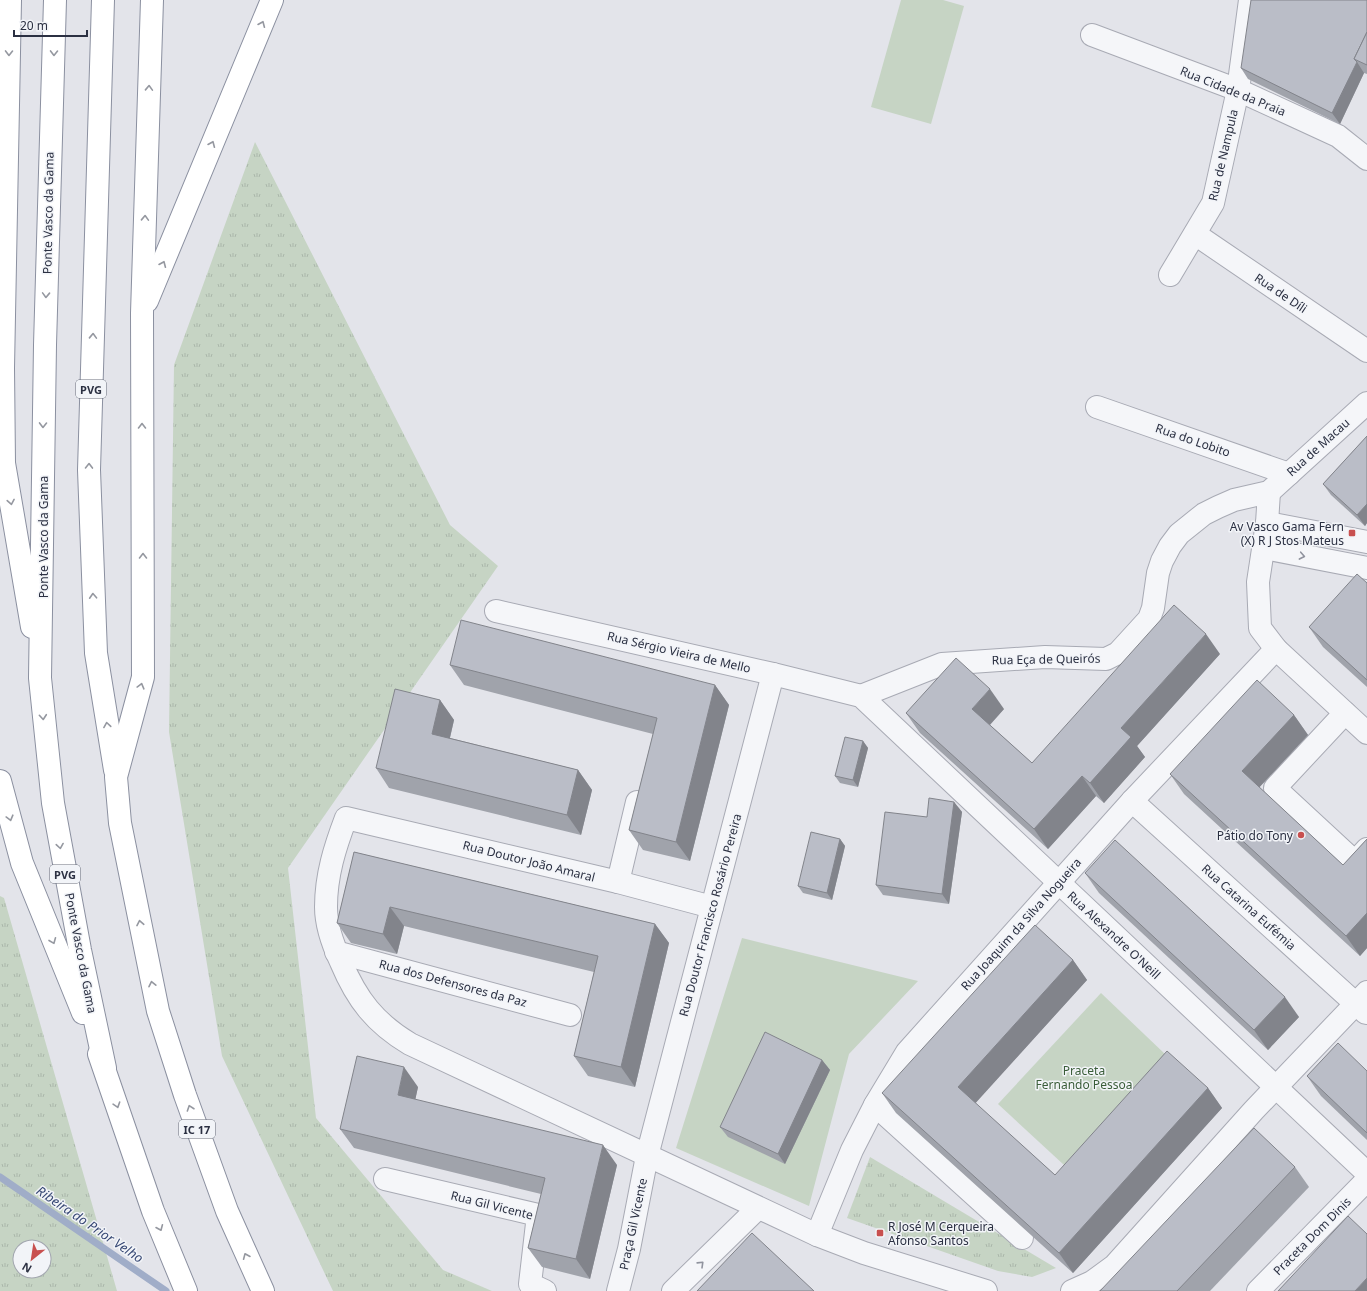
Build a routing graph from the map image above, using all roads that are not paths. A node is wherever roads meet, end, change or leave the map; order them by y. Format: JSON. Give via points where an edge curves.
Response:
{"nodes":[{"id":1,"x":10,"y":0,"type":"edge"},
{"id":2,"x":55,"y":0,"type":"edge"},
{"id":3,"x":102,"y":0,"type":"edge"},
{"id":4,"x":152,"y":0,"type":"edge"},
{"id":5,"x":272,"y":0,"type":"edge"},
{"id":6,"x":1250,"y":0,"type":"edge"},
{"id":7,"x":1092,"y":35,"type":"dead end"},
{"id":8,"x":1238,"y":90,"type":"junction"},
{"id":9,"x":1367,"y":159,"type":"edge"},
{"id":10,"x":1195,"y":234,"type":"junction"},
{"id":11,"x":1170,"y":275,"type":"dead end"},
{"id":12,"x":142,"y":313,"type":"junction"},
{"id":13,"x":1367,"y":351,"type":"edge"},
{"id":14,"x":1367,"y":403,"type":"edge"},
{"id":15,"x":1097,"y":407,"type":"dead end"},
{"id":16,"x":1289,"y":474,"type":"junction"},
{"id":17,"x":1269,"y":492,"type":"junction"},
{"id":18,"x":1267,"y":523,"type":"junction"},
{"id":19,"x":1367,"y":542,"type":"edge"},
{"id":20,"x":1264,"y":548,"type":"junction"},
{"id":21,"x":1367,"y":568,"type":"edge"},
{"id":22,"x":496,"y":611,"type":"dead end"},
{"id":23,"x":1276,"y":649,"type":"junction"},
{"id":24,"x":773,"y":674,"type":"junction"},
{"id":25,"x":40,"y":678,"type":"junction"},
{"id":26,"x":861,"y":696,"type":"junction"},
{"id":27,"x":1345,"y":713,"type":"junction"},
{"id":28,"x":1367,"y":733,"type":"edge"},
{"id":29,"x":116,"y":777,"type":"junction"},
{"id":30,"x":0,"y":781,"type":"edge"},
{"id":31,"x":641,"y":784,"type":"edge"},
{"id":32,"x":1132,"y":800,"type":"junction"},
{"id":33,"x":1367,"y":849,"type":"edge"},
{"id":34,"x":618,"y":882,"type":"junction"},
{"id":35,"x":1058,"y":882,"type":"junction"},
{"id":36,"x":712,"y":907,"type":"junction"},
{"id":37,"x":336,"y":952,"type":"junction"},
{"id":38,"x":1363,"y":1003,"type":"edge"},
{"id":39,"x":570,"y":1015,"type":"dead end"},
{"id":40,"x":105,"y":1068,"type":"junction"},
{"id":41,"x":1277,"y":1088,"type":"junction"},
{"id":42,"x":874,"y":1105,"type":"junction"},
{"id":43,"x":647,"y":1156,"type":"junction"},
{"id":44,"x":1367,"y":1173,"type":"edge"},
{"id":45,"x":386,"y":1179,"type":"dead end"},
{"id":46,"x":1367,"y":1180,"type":"edge"},
{"id":47,"x":758,"y":1208,"type":"junction"},
{"id":48,"x":817,"y":1235,"type":"junction"},
{"id":49,"x":1022,"y":1238,"type":"edge"},
{"id":50,"x":186,"y":1291,"type":"edge"},
{"id":51,"x":263,"y":1291,"type":"edge"},
{"id":52,"x":546,"y":1291,"type":"edge"},
{"id":53,"x":618,"y":1291,"type":"edge"},
{"id":54,"x":673,"y":1291,"type":"edge"},
{"id":55,"x":986,"y":1291,"type":"edge"},
{"id":56,"x":1072,"y":1291,"type":"edge"},
{"id":57,"x":1258,"y":1291,"type":"edge"}],
"edges":[{"from":1,"to":25,"type":"highway","one_way":true,"via":[[3,368],[4,464]]},
{"from":2,"to":25,"type":"highway","name":"Ponte Vasco da Gama","number":"PVG","one_way":true,"via":[[45,353]]},
{"from":29,"to":3,"type":"highway","number":"PVG","one_way":true,"via":[[96,653],[89,478]]},
{"from":12,"to":4,"type":"highway","one_way":true},
{"from":12,"to":5,"type":"highway","one_way":true},
{"from":6,"to":8,"type":"street","name":"Rua de Nampula"},
{"from":7,"to":8,"type":"street","name":"Rua Cidade da Praia"},
{"from":8,"to":9,"type":"street","name":"Rua Cidade da Praia","via":[[1338,136]]},
{"from":8,"to":10,"type":"street","name":"Rua de Nampula","via":[[1213,203]]},
{"from":10,"to":11,"type":"street","name":"Rua de Nampula"},
{"from":10,"to":13,"type":"street","name":"Rua de Díli"},
{"from":29,"to":12,"type":"highway","one_way":true,"via":[[143,677]]},
{"from":14,"to":16,"type":"street","name":"Rua de Macau"},
{"from":15,"to":16,"type":"street","name":"Rua do Lobito"},
{"from":16,"to":17,"type":"street","name":"Rua de Macau"},
{"from":17,"to":18,"type":"street"},
{"from":17,"to":26,"type":"street","name":"Rua Eça de Queirós","via":[[1234,500],[1218,507],[1204,514],[1179,534],[1162,561],[1149,619],[1118,653],[1110,658],[1045,657],[942,664]]},
{"from":18,"to":19,"type":"street"},
{"from":18,"to":20,"type":"street"},
{"from":20,"to":21,"type":"street","one_way":true},
{"from":20,"to":23,"type":"street","via":[[1258,582],[1260,628]]},
{"from":22,"to":24,"type":"street","name":"Rua Sérgio Vieira de Mello"},
{"from":23,"to":27,"type":"street"},
{"from":23,"to":32,"type":"street","name":"Rua Joaquim da Silva Nogueira"},
{"from":24,"to":26,"type":"street","name":"Rua Sérgio Vieira de Mello"},
{"from":24,"to":36,"type":"street","name":"Rua Doutor Francisco Rosário Pereira"},
{"from":25,"to":40,"type":"highway","name":"Ponte Vasco da Gama","number":"PVG","one_way":true,"via":[[47,751],[62,856]]},
{"from":26,"to":35,"type":"street","name":"Rua Alexandre O'Neill"},
{"from":27,"to":28,"type":"street"},
{"from":27,"to":33,"type":"street","via":[[1275,788],[1355,862]]},
{"from":51,"to":29,"type":"highway","number":"IC 17","one_way":true,"via":[[227,1211],[158,1011],[120,823]]},
{"from":30,"to":40,"type":"highway","one_way":true,"via":[[22,863]]},
{"from":31,"to":34,"type":"street"},
{"from":32,"to":35,"type":"street","name":"Rua Joaquim da Silva Nogueira"},
{"from":32,"to":38,"type":"street","name":"Rua Catarina Eufémia"},
{"from":34,"to":36,"type":"street","name":"Rua Doutor João Amaral"},
{"from":34,"to":37,"type":"street","name":"Rua Doutor João Amaral","via":[[346,818],[333,853],[327,884],[326,908],[329,931]]},
{"from":35,"to":41,"type":"street","name":"Rua Alexandre O'Neill"},
{"from":35,"to":42,"type":"street","name":"Rua Joaquim da Silva Nogueira","via":[[907,1052]]},
{"from":36,"to":43,"type":"street","name":"Rua Doutor Francisco Rosário Pereira"},
{"from":37,"to":39,"type":"street","name":"Rua dos Defensores da Paz"},
{"from":37,"to":43,"type":"street","via":[[362,1003],[395,1035]]},
{"from":38,"to":41,"type":"street","via":[[1306,1054]]},
{"from":40,"to":50,"type":"highway","one_way":true,"via":[[153,1212]]},
{"from":41,"to":44,"type":"street","name":"Rua Alexandre O'Neill"},
{"from":41,"to":56,"type":"street","via":[[1254,1110],[1114,1266],[1092,1282]]},
{"from":42,"to":48,"type":"street","name":"Rua Joaquim da Silva Nogueira","via":[[852,1150]]},
{"from":42,"to":49,"type":"street"},
{"from":43,"to":47,"type":"street"},
{"from":43,"to":53,"type":"street","name":"Praça Gil Vicente"},
{"from":45,"to":52,"type":"street","name":"Rua Gil Vicente","via":[[538,1215],[530,1284]]},
{"from":46,"to":57,"type":"street","name":"Praceta Dom Dinis"},
{"from":47,"to":48,"type":"street"},
{"from":54,"to":47,"type":"street","one_way":true},
{"from":48,"to":55,"type":"street","via":[[864,1253]]}]}
